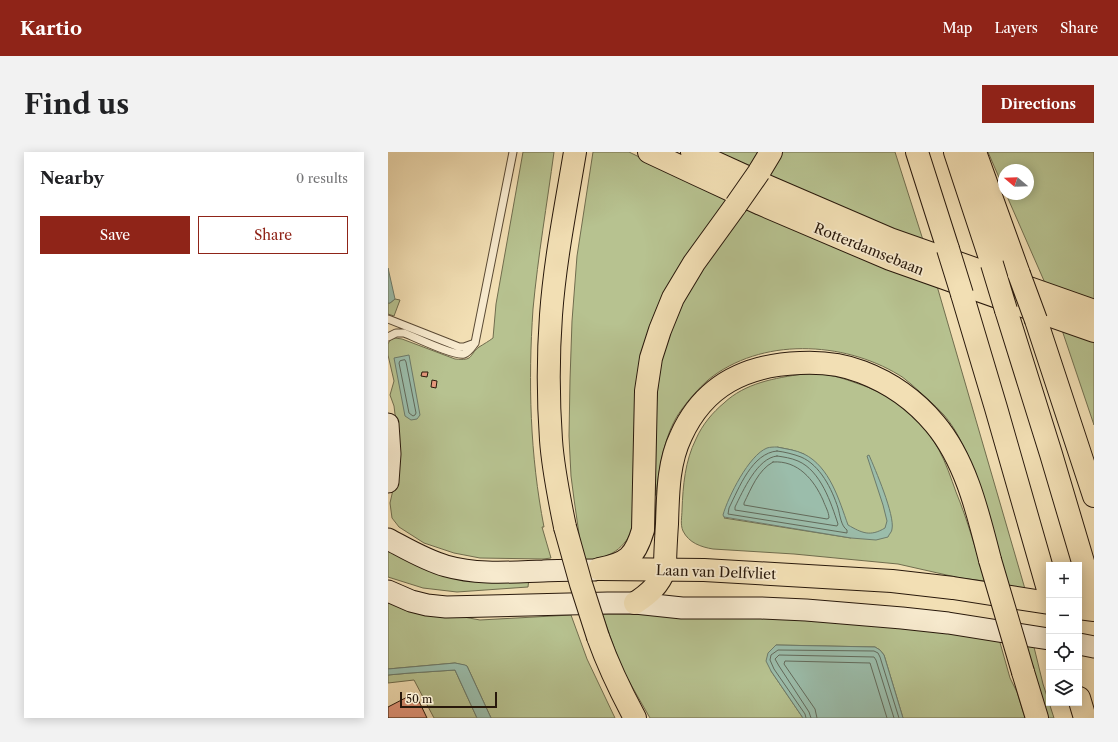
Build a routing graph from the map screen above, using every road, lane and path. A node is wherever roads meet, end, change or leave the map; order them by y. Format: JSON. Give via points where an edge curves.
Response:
{"nodes":[{"id":1,"x":513,"y":152,"type":"edge"},
{"id":2,"x":575,"y":152,"type":"edge"},
{"id":3,"x":650,"y":152,"type":"edge"},
{"id":4,"x":692,"y":152,"type":"edge"},
{"id":5,"x":771,"y":152,"type":"edge"},
{"id":6,"x":917,"y":152,"type":"edge"},
{"id":7,"x":955,"y":152,"type":"edge"},
{"id":8,"x":976,"y":152,"type":"edge"},
{"id":9,"x":1094,"y":311,"type":"edge"},
{"id":10,"x":388,"y":319,"type":"edge"},
{"id":11,"x":1094,"y":331,"type":"edge"},
{"id":12,"x":388,"y":337,"type":"edge"},
{"id":13,"x":475,"y":343,"type":"junction"},
{"id":14,"x":388,"y":424,"type":"edge"},
{"id":15,"x":388,"y":482,"type":"edge"},
{"id":16,"x":1094,"y":496,"type":"edge"},
{"id":17,"x":388,"y":538,"type":"edge"},
{"id":18,"x":599,"y":569,"type":"junction"},
{"id":19,"x":665,"y":570,"type":"junction"},
{"id":20,"x":1046,"y":582,"type":"edge"},
{"id":21,"x":388,"y":591,"type":"edge"},
{"id":22,"x":1094,"y":599,"type":"edge"},
{"id":23,"x":636,"y":603,"type":"junction"},
{"id":24,"x":1046,"y":603,"type":"edge"},
{"id":25,"x":1082,"y":608,"type":"edge"},
{"id":26,"x":1094,"y":610,"type":"edge"},
{"id":27,"x":1046,"y":640,"type":"edge"},
{"id":28,"x":1082,"y":645,"type":"edge"},
{"id":29,"x":1094,"y":647,"type":"edge"},
{"id":30,"x":1081,"y":706,"type":"edge"},
{"id":31,"x":635,"y":718,"type":"edge"},
{"id":32,"x":1037,"y":718,"type":"edge"},
{"id":33,"x":1085,"y":718,"type":"edge"}],
"edges":[{"from":1,"to":13,"type":"lane"},
{"from":2,"to":31,"type":"main road","bridge":true,"via":[[551,314],[551,441],[564,527],[577,572],[606,660]]},
{"from":3,"to":11,"type":"main road","name":"Rotterdamsebaan","via":[[761,204],[890,259]]},
{"from":4,"to":9,"type":"main road","name":"Rotterdamsebaan","via":[[890,239]]},
{"from":5,"to":18,"type":"main road","bridge":true,"via":[[694,263],[673,298],[651,358],[646,391],[643,530],[639,544],[630,556],[615,566]]},
{"from":6,"to":20,"type":"main road","bridge":true,"via":[[962,294]]},
{"from":7,"to":22,"type":"main road","bridge":true,"via":[[992,264]]},
{"from":8,"to":16,"type":"main road","bridge":true,"via":[[1036,320]]},
{"from":10,"to":13,"type":"lane","via":[[459,347]]},
{"from":12,"to":13,"type":"lane","via":[[404,333],[453,353],[462,354],[468,352]]},
{"from":14,"to":15,"type":"main road"},
{"from":17,"to":18,"type":"main road","name":"Laan van Delfvliet","via":[[429,560],[460,569],[503,573]]},
{"from":18,"to":19,"type":"main road","name":"Laan van Delfvliet"},
{"from":19,"to":23,"type":"main road","via":[[656,586]]},
{"from":19,"to":24,"type":"main road","name":"Laan van Delfvliet","via":[[749,572],[892,581]]},
{"from":19,"to":32,"type":"main road","bridge":true,"via":[[669,477],[674,454],[688,421],[709,395],[735,377],[782,364],[810,363],[862,372],[907,396],[936,425],[958,462],[980,522]]},
{"from":21,"to":23,"type":"main road","via":[[411,601],[446,607]]},
{"from":23,"to":27,"type":"main road","via":[[682,608],[806,610],[902,618]]},
{"from":25,"to":26,"type":"main road"},
{"from":28,"to":29,"type":"main road"},
{"from":30,"to":33,"type":"main road"}]}
